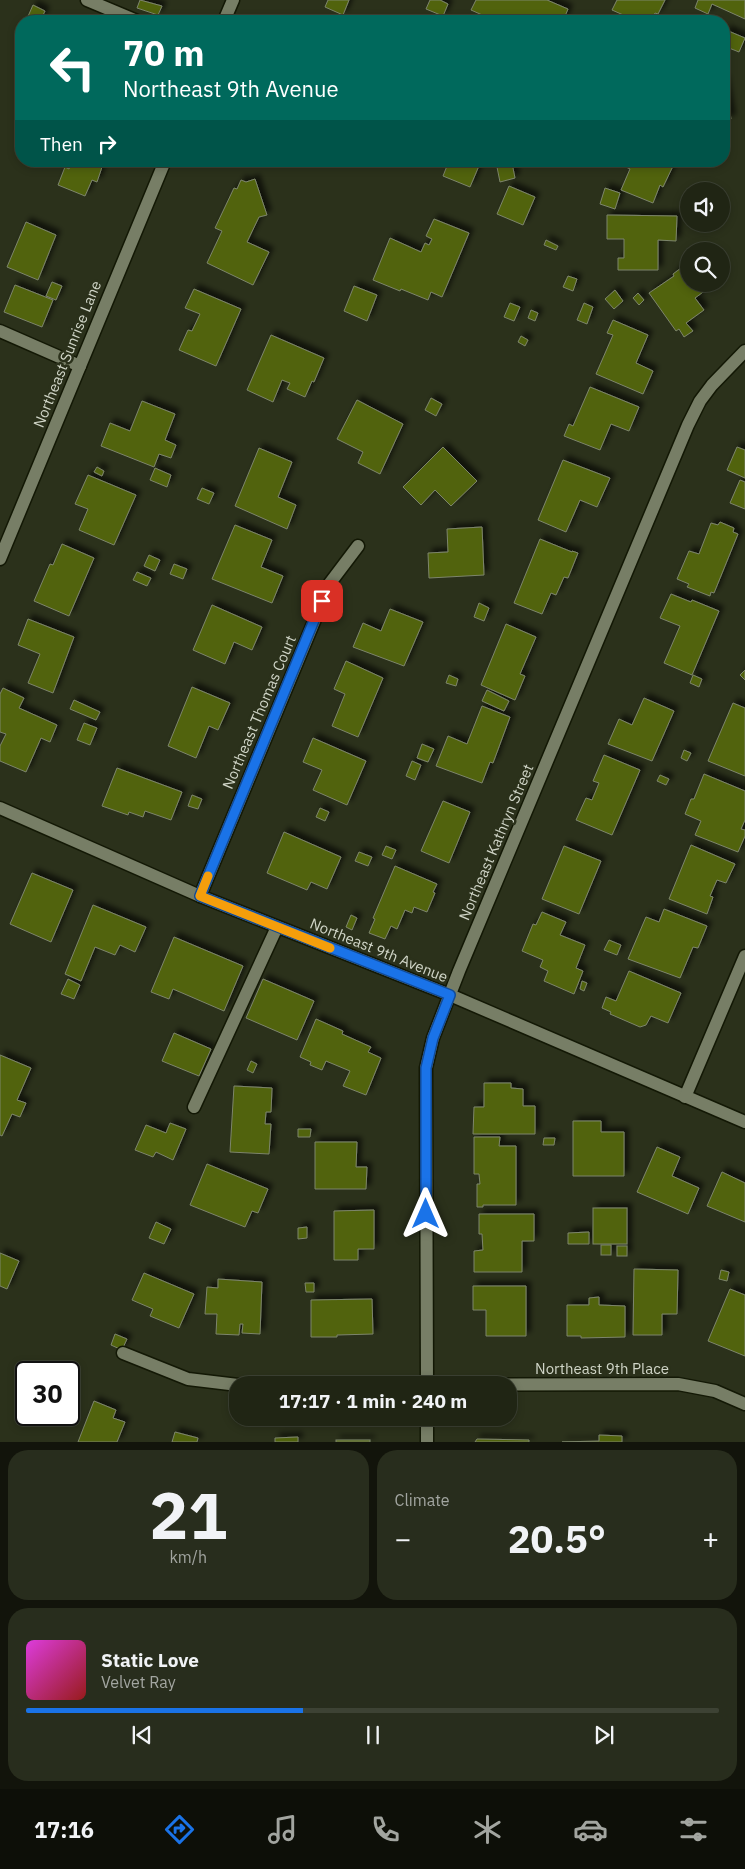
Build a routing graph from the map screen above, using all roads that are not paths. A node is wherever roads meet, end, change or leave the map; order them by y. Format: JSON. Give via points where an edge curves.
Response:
{"nodes":[{"id":1,"x":87,"y":0,"type":"edge"},
{"id":2,"x":233,"y":0,"type":"edge"},
{"id":3,"x":122,"y":15,"type":"edge"},
{"id":4,"x":227,"y":15,"type":"edge"},
{"id":5,"x":163,"y":167,"type":"edge"},
{"id":6,"x":0,"y":331,"type":"edge"},
{"id":7,"x":745,"y":351,"type":"edge"},
{"id":8,"x":80,"y":366,"type":"junction"},
{"id":9,"x":3,"y":542,"type":"edge"},
{"id":10,"x":358,"y":546,"type":"dead end"},
{"id":11,"x":0,"y":559,"type":"edge"},
{"id":12,"x":0,"y":808,"type":"edge"},
{"id":13,"x":200,"y":896,"type":"junction"},
{"id":14,"x":277,"y":927,"type":"junction"},
{"id":15,"x":745,"y":956,"type":"edge"},
{"id":16,"x":450,"y":995,"type":"junction"},
{"id":17,"x":685,"y":1097,"type":"junction"},
{"id":18,"x":194,"y":1107,"type":"dead end"},
{"id":19,"x":745,"y":1122,"type":"edge"},
{"id":20,"x":123,"y":1353,"type":"dead end"},
{"id":21,"x":427,"y":1376,"type":"edge"},
{"id":22,"x":229,"y":1384,"type":"edge"},
{"id":23,"x":517,"y":1384,"type":"edge"},
{"id":24,"x":745,"y":1404,"type":"edge"},
{"id":25,"x":427,"y":1426,"type":"edge"},
{"id":26,"x":427,"y":1442,"type":"edge"}],
"edges":[{"from":1,"to":3,"type":"street"},
{"from":2,"to":4,"type":"street"},
{"from":5,"to":8,"type":"street","name":"Northeast Sunrise Lane"},
{"from":6,"to":8,"type":"street"},
{"from":7,"to":16,"type":"street","name":"Northeast Kathryn Street","via":[[704,396],[688,425]]},
{"from":8,"to":9,"type":"street","name":"Northeast Sunrise Lane"},
{"from":9,"to":11,"type":"street","name":"Northeast Sunrise Lane"},
{"from":10,"to":13,"type":"street","name":"Northeast Thomas Court","via":[[330,583]]},
{"from":12,"to":13,"type":"street","name":"Northeast 9th Avenue"},
{"from":13,"to":14,"type":"street","name":"Northeast 9th Avenue"},
{"from":14,"to":16,"type":"street","name":"Northeast 9th Avenue"},
{"from":14,"to":18,"type":"street"},
{"from":15,"to":17,"type":"street"},
{"from":16,"to":17,"type":"street","name":"Northeast 9th Avenue"},
{"from":16,"to":21,"type":"street","name":"Northeast Kathryn Street","via":[[433,1038],[426,1068]]},
{"from":17,"to":19,"type":"street","name":"Northeast 9th Avenue"},
{"from":20,"to":22,"type":"street","via":[[188,1379]]},
{"from":23,"to":24,"type":"street","name":"Northeast 9th Place","via":[[678,1384],[714,1391]]},
{"from":25,"to":26,"type":"street"}]}
